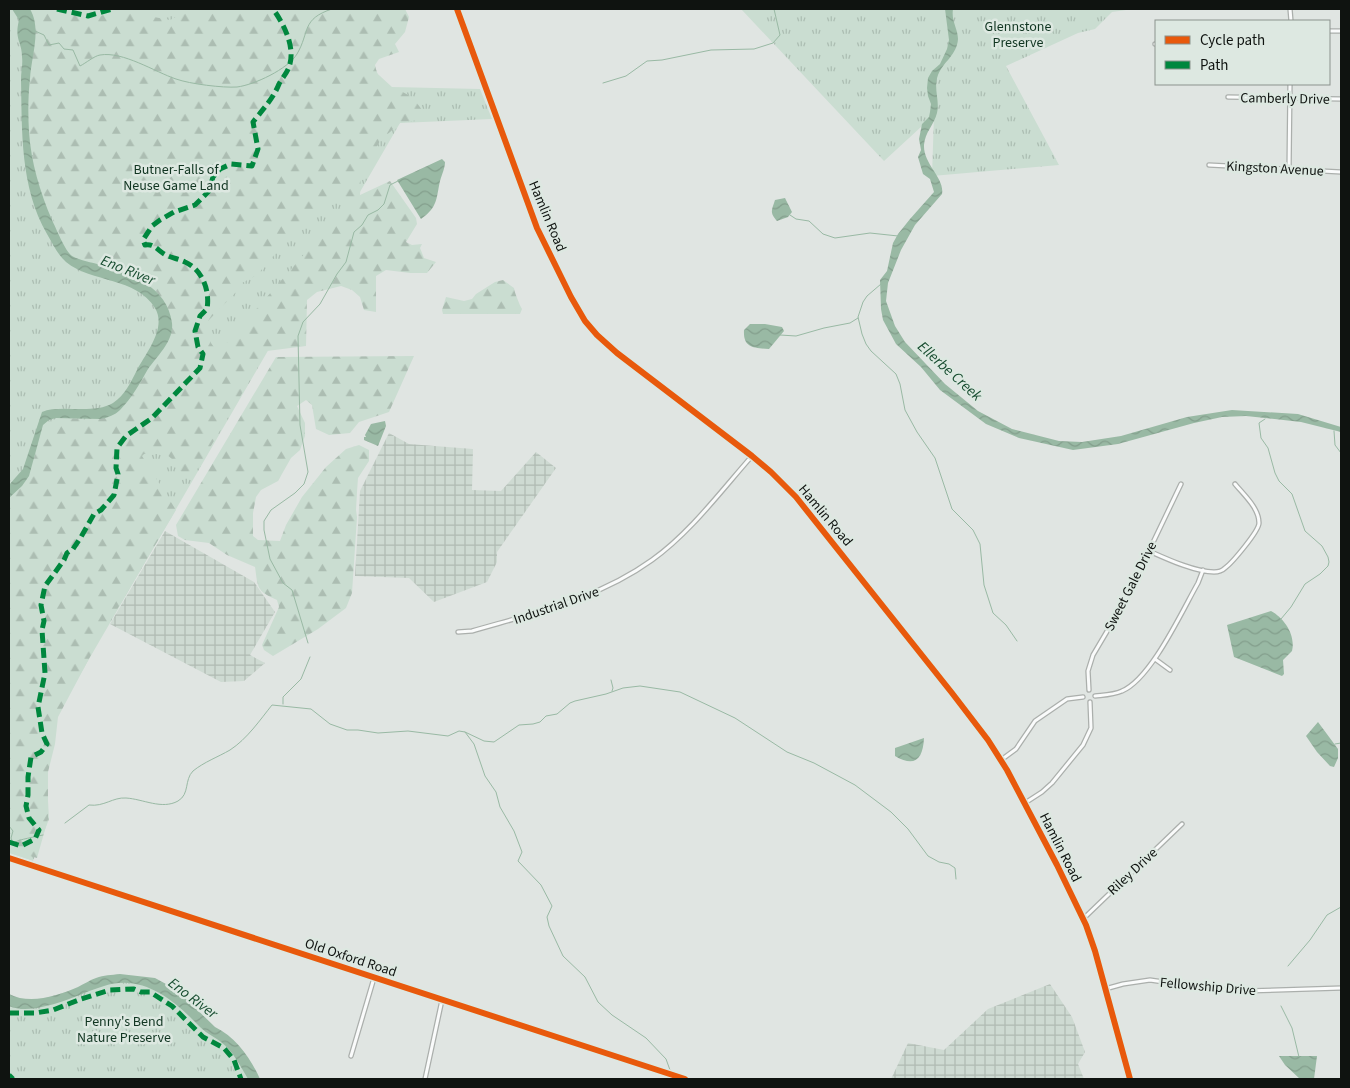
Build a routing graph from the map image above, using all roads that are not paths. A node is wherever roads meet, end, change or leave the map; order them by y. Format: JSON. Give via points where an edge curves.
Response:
{"nodes":[{"id":1,"x":457,"y":9,"type":"edge"},
{"id":2,"x":1290,"y":85,"type":"edge"},
{"id":3,"x":1228,"y":97,"type":"dead end"},
{"id":4,"x":1290,"y":98,"type":"junction"},
{"id":5,"x":1341,"y":99,"type":"edge"},
{"id":6,"x":1210,"y":165,"type":"dead end"},
{"id":7,"x":1289,"y":169,"type":"junction"},
{"id":8,"x":1341,"y":172,"type":"edge"},
{"id":9,"x":752,"y":456,"type":"junction"},
{"id":10,"x":1181,"y":484,"type":"dead end"},
{"id":11,"x":1235,"y":484,"type":"dead end"},
{"id":12,"x":1149,"y":551,"type":"junction"},
{"id":13,"x":1203,"y":570,"type":"junction"},
{"id":14,"x":458,"y":632,"type":"dead end"},
{"id":15,"x":1155,"y":659,"type":"junction"},
{"id":16,"x":1170,"y":670,"type":"dead end"},
{"id":17,"x":1089,"y":690,"type":"junction"},
{"id":18,"x":1095,"y":696,"type":"junction"},
{"id":19,"x":1083,"y":697,"type":"junction"},
{"id":20,"x":1090,"y":702,"type":"junction"},
{"id":21,"x":1001,"y":760,"type":"junction"},
{"id":22,"x":1025,"y":803,"type":"junction"},
{"id":23,"x":1182,"y":824,"type":"dead end"},
{"id":24,"x":9,"y":858,"type":"edge"},
{"id":25,"x":1083,"y":919,"type":"junction"},
{"id":26,"x":374,"y":978,"type":"junction"},
{"id":27,"x":1341,"y":988,"type":"edge"},
{"id":28,"x":1106,"y":989,"type":"junction"},
{"id":29,"x":442,"y":1000,"type":"junction"},
{"id":30,"x":351,"y":1056,"type":"dead end"},
{"id":31,"x":425,"y":1079,"type":"edge"},
{"id":32,"x":686,"y":1079,"type":"edge"},
{"id":33,"x":1130,"y":1079,"type":"edge"}],
"edges":[{"from":1,"to":9,"type":"street","name":"Hamlin Road","via":[[532,217],[585,321],[617,353]]},
{"from":2,"to":4,"type":"street"},
{"from":3,"to":4,"type":"street","name":"Camberly Drive"},
{"from":4,"to":5,"type":"street","name":"Camberly Drive"},
{"from":4,"to":7,"type":"street"},
{"from":6,"to":7,"type":"street","name":"Kingston Avenue"},
{"from":7,"to":8,"type":"street","name":"Kingston Avenue"},
{"from":9,"to":14,"type":"street","name":"Industrial Drive","via":[[692,524],[644,566],[580,599],[472,631]]},
{"from":9,"to":21,"type":"street","name":"Hamlin Road","via":[[778,478],[811,514]]},
{"from":10,"to":12,"type":"street","name":"Sweet Gale Drive"},
{"from":11,"to":13,"type":"street","via":[[1254,508],[1259,527],[1226,568],[1218,572]]},
{"from":12,"to":13,"type":"street"},
{"from":12,"to":17,"type":"street","name":"Sweet Gale Drive","via":[[1125,601],[1093,655],[1088,671]]},
{"from":13,"to":15,"type":"street"},
{"from":15,"to":16,"type":"street"},
{"from":15,"to":18,"type":"street","via":[[1131,686]]},
{"from":17,"to":18,"type":"street"},
{"from":17,"to":19,"type":"street"},
{"from":18,"to":20,"type":"street"},
{"from":19,"to":20,"type":"street"},
{"from":19,"to":21,"type":"street","via":[[1067,699],[1035,721],[1016,749]]},
{"from":20,"to":22,"type":"street","via":[[1091,728],[1083,745],[1052,783]]},
{"from":21,"to":22,"type":"street","name":"Hamlin Road"},
{"from":22,"to":25,"type":"street","name":"Hamlin Road"},
{"from":23,"to":25,"type":"street","name":"Riley Drive"},
{"from":24,"to":26,"type":"street","name":"Old Oxford Road"},
{"from":25,"to":28,"type":"street","name":"Hamlin Road"},
{"from":26,"to":29,"type":"street","name":"Old Oxford Road"},
{"from":26,"to":30,"type":"street"},
{"from":27,"to":28,"type":"street","name":"Fellowship Drive","via":[[1234,990],[1150,980]]},
{"from":28,"to":33,"type":"street","name":"Hamlin Road"},
{"from":29,"to":31,"type":"street"},
{"from":29,"to":32,"type":"street","name":"Old Oxford Road"}]}
